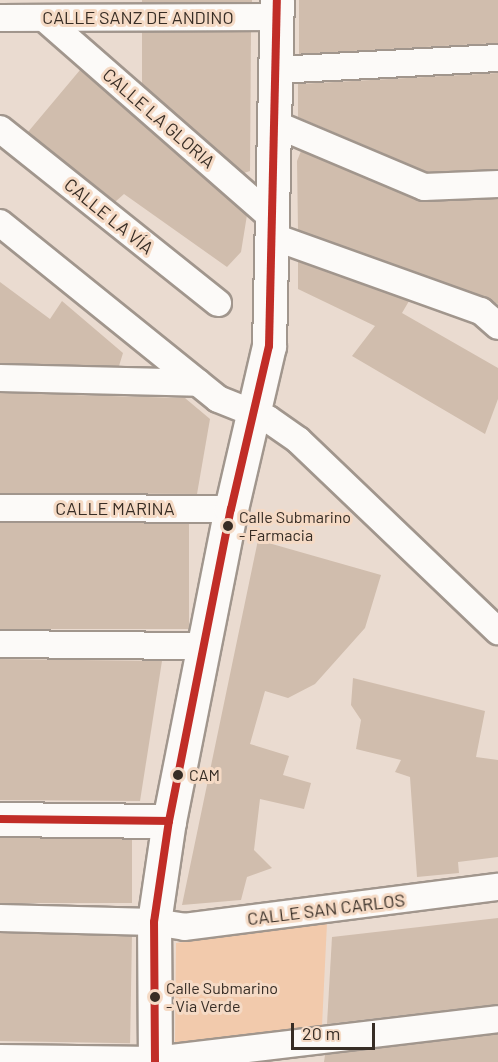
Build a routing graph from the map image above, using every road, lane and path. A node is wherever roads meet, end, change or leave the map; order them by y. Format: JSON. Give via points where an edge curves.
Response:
{"nodes":[{"id":1,"x":277,"y":8,"type":"edge"},
{"id":2,"x":0,"y":18,"type":"edge"},
{"id":3,"x":44,"y":18,"type":"junction"},
{"id":4,"x":498,"y":58,"type":"edge"},
{"id":5,"x":276,"y":70,"type":"junction"},
{"id":6,"x":275,"y":124,"type":"junction"},
{"id":7,"x":0,"y":129,"type":"edge"},
{"id":8,"x":498,"y":184,"type":"edge"},
{"id":9,"x":0,"y":223,"type":"edge"},
{"id":10,"x":274,"y":228,"type":"junction"},
{"id":11,"x":218,"y":303,"type":"dead end"},
{"id":12,"x":498,"y":326,"type":"edge"},
{"id":13,"x":0,"y":378,"type":"edge"},
{"id":14,"x":198,"y":383,"type":"junction"},
{"id":15,"x":256,"y":413,"type":"junction"},
{"id":16,"x":0,"y":508,"type":"edge"},
{"id":17,"x":231,"y":509,"type":"junction"},
{"id":18,"x":498,"y":631,"type":"edge"},
{"id":19,"x":0,"y":645,"type":"edge"},
{"id":20,"x":203,"y":646,"type":"junction"},
{"id":21,"x":0,"y":819,"type":"edge"},
{"id":22,"x":169,"y":821,"type":"junction"},
{"id":23,"x":498,"y":887,"type":"edge"},
{"id":24,"x":0,"y":918,"type":"edge"},
{"id":25,"x":154,"y":922,"type":"junction"},
{"id":26,"x":498,"y":1019,"type":"edge"},
{"id":27,"x":0,"y":1058,"type":"edge"},
{"id":28,"x":155,"y":1061,"type":"edge"}],
"edges":[{"from":1,"to":3,"type":"street","name":"CALLE SANZ DE ANDINO"},
{"from":1,"to":5,"type":"main road"},
{"from":2,"to":3,"type":"street","name":"CALLE SANZ DE ANDINO"},
{"from":3,"to":10,"type":"street","name":"CALLE LA GLORIA"},
{"from":4,"to":5,"type":"street"},
{"from":5,"to":6,"type":"main road"},
{"from":6,"to":8,"type":"street","via":[[424,187]]},
{"from":6,"to":10,"type":"main road"},
{"from":7,"to":11,"type":"street","name":"CALLE LA VÍA"},
{"from":9,"to":14,"type":"street"},
{"from":10,"to":12,"type":"street","via":[[481,311]]},
{"from":10,"to":15,"type":"main road","via":[[269,346]]},
{"from":13,"to":14,"type":"street"},
{"from":14,"to":15,"type":"street","via":[[218,399]]},
{"from":15,"to":17,"type":"main road"},
{"from":15,"to":18,"type":"street","via":[[298,440]]},
{"from":16,"to":17,"type":"street","name":"CALLE MARINA"},
{"from":17,"to":20,"type":"main road"},
{"from":19,"to":20,"type":"street"},
{"from":20,"to":22,"type":"main road"},
{"from":21,"to":22,"type":"main road"},
{"from":22,"to":25,"type":"main road"},
{"from":23,"to":25,"type":"street","name":"CALLE SAN CARLOS","via":[[184,927]]},
{"from":24,"to":25,"type":"street","name":"CALLE SAN CARLOS"},
{"from":25,"to":28,"type":"main road"},
{"from":26,"to":28,"type":"street"},
{"from":27,"to":28,"type":"street"}]}
